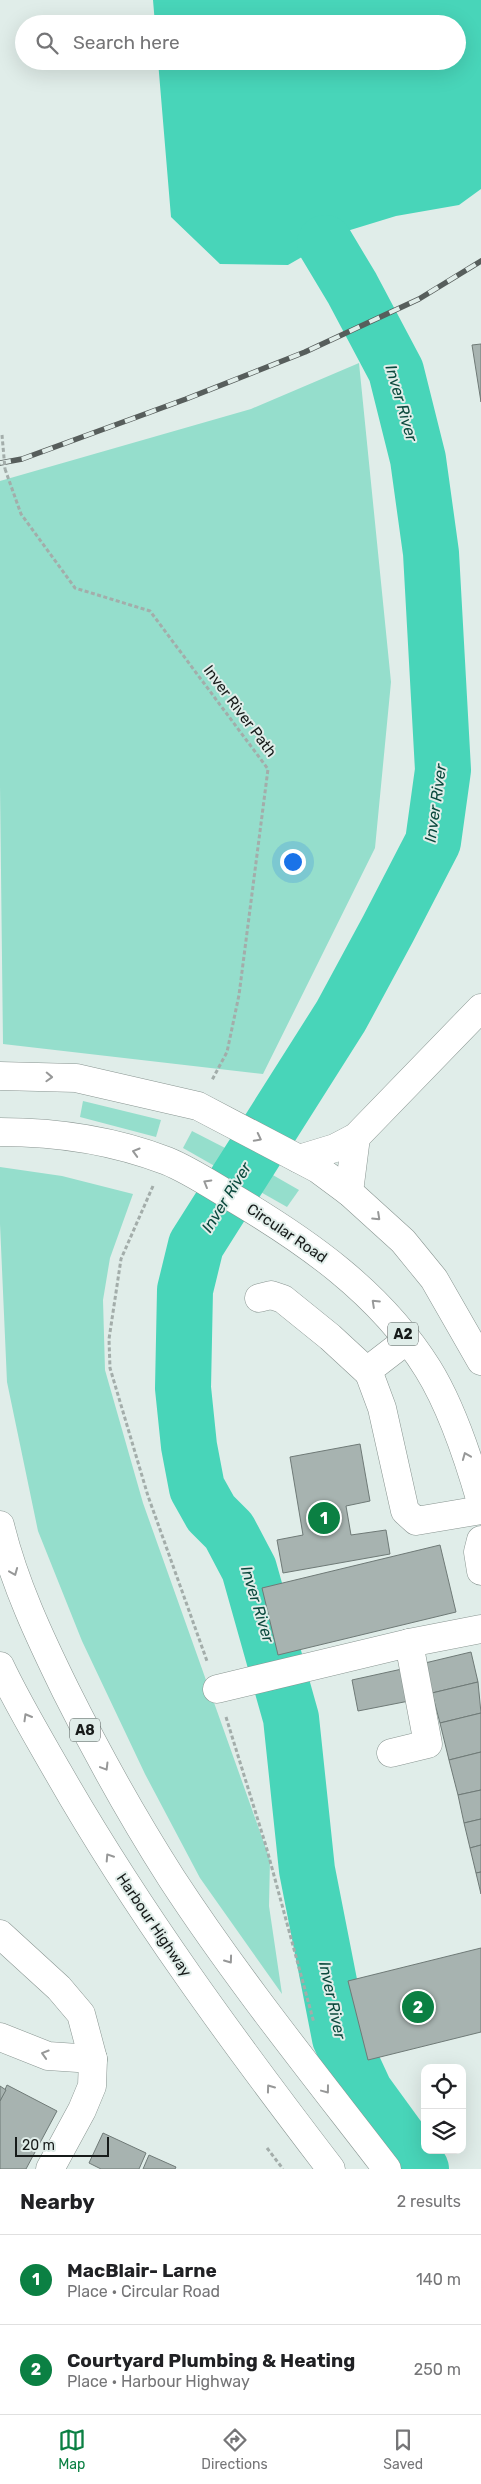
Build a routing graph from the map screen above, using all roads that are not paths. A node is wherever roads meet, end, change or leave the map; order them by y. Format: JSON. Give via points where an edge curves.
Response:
{"nodes":[{"id":1,"x":481,"y":1008,"type":"edge"},
{"id":2,"x":0,"y":1076,"type":"edge"},
{"id":3,"x":0,"y":1132,"type":"edge"},
{"id":4,"x":356,"y":1137,"type":"junction"},
{"id":5,"x":297,"y":1158,"type":"junction"},
{"id":6,"x":349,"y":1192,"type":"junction"},
{"id":7,"x":259,"y":1298,"type":"dead end"},
{"id":8,"x":407,"y":1340,"type":"junction"},
{"id":9,"x":481,"y":1361,"type":"edge"},
{"id":10,"x":369,"y":1373,"type":"junction"},
{"id":11,"x":481,"y":1502,"type":"edge"},
{"id":12,"x":481,"y":1510,"type":"edge"},
{"id":13,"x":0,"y":1525,"type":"edge"},
{"id":14,"x":481,"y":1540,"type":"edge"},
{"id":15,"x":481,"y":1571,"type":"edge"},
{"id":16,"x":481,"y":1629,"type":"edge"},
{"id":17,"x":409,"y":1643,"type":"junction"},
{"id":18,"x":0,"y":1666,"type":"edge"},
{"id":19,"x":217,"y":1688,"type":"dead end"},
{"id":20,"x":392,"y":1753,"type":"dead end"},
{"id":21,"x":0,"y":1934,"type":"edge"},
{"id":22,"x":0,"y":2037,"type":"edge"},
{"id":23,"x":93,"y":2059,"type":"junction"},
{"id":24,"x":50,"y":2169,"type":"edge"},
{"id":25,"x":331,"y":2169,"type":"edge"},
{"id":26,"x":387,"y":2169,"type":"edge"}],
"edges":[{"from":1,"to":4,"type":"main road"},
{"from":2,"to":5,"type":"main road","one_way":true,"via":[[76,1078],[209,1112]]},
{"from":8,"to":3,"type":"main road","name":"Circular Road","number":"A2","one_way":true,"via":[[394,1321],[324,1256],[182,1168],[125,1149],[82,1140],[39,1132]]},
{"from":4,"to":5,"type":"main road","via":[[335,1148]]},
{"from":4,"to":6,"type":"main road"},
{"from":5,"to":6,"type":"main road"},
{"from":6,"to":9,"type":"main road","one_way":true,"via":[[403,1241],[434,1280]]},
{"from":7,"to":10,"type":"main road","via":[[271,1295],[283,1299]]},
{"from":8,"to":10,"type":"main road","via":[[372,1367]]},
{"from":11,"to":8,"type":"main road","name":"Circular Road","number":"A2","one_way":true,"via":[[441,1393]]},
{"from":10,"to":12,"type":"main road","via":[[382,1408],[405,1511],[410,1518],[416,1521]]},
{"from":13,"to":26,"type":"main road","number":"A8","one_way":true,"via":[[7,1553],[44,1645],[98,1756],[200,1920]]},
{"from":14,"to":15,"type":"main road","via":[[478,1552]]},
{"from":16,"to":17,"type":"main road"},
{"from":17,"to":19,"type":"main road"},
{"from":17,"to":20,"type":"main road","via":[[428,1744]]},
{"from":25,"to":18,"type":"main road","name":"Harbour Highway","one_way":true,"via":[[164,1942],[87,1823]]},
{"from":21,"to":23,"type":"main road","via":[[59,1988],[81,2014]]},
{"from":23,"to":22,"type":"main road","one_way":true,"via":[[48,2056]]},
{"from":23,"to":24,"type":"main road","via":[[92,2086]]}]}
